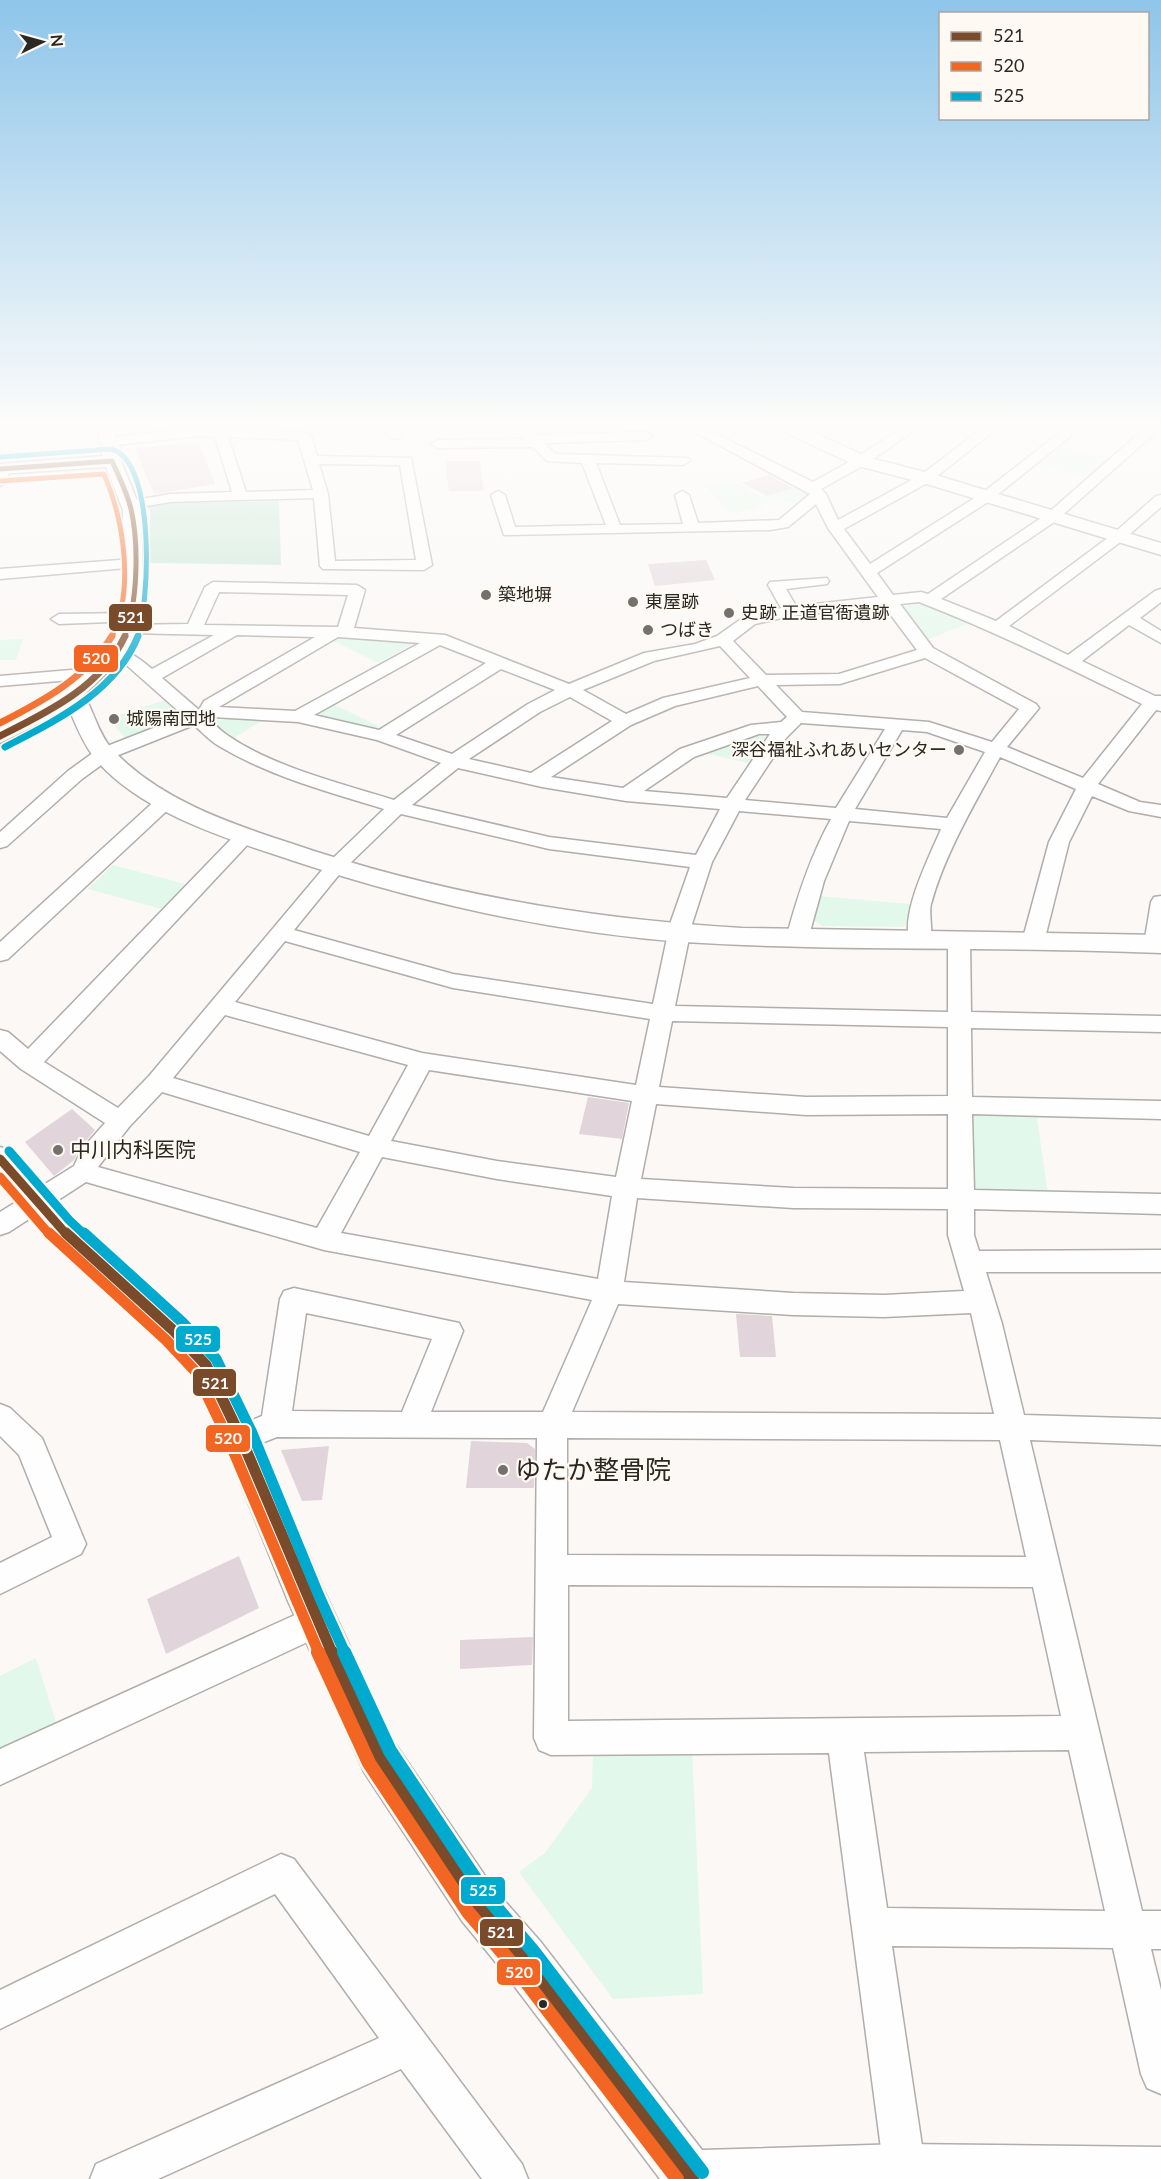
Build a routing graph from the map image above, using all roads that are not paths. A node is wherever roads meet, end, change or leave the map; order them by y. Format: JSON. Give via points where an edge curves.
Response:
{"nodes":[{"id":1,"x":836,"y":528,"type":"edge"},
{"id":2,"x":133,"y":529,"type":"edge"},
{"id":3,"x":324,"y":529,"type":"edge"},
{"id":4,"x":418,"y":529,"type":"edge"},
{"id":5,"x":508,"y":529,"type":"edge"},
{"id":6,"x":666,"y":529,"type":"edge"},
{"id":7,"x":936,"y":529,"type":"edge"},
{"id":8,"x":1035,"y":529,"type":"edge"},
{"id":9,"x":1091,"y":529,"type":"edge"},
{"id":10,"x":1129,"y":529,"type":"edge"},
{"id":11,"x":615,"y":530,"type":"joint"},
{"id":12,"x":1118,"y":537,"type":"junction"},
{"id":13,"x":1161,"y":549,"type":"edge"},
{"id":14,"x":133,"y":564,"type":"junction"},
{"id":15,"x":868,"y":572,"type":"junction"},
{"id":16,"x":1,"y":578,"type":"edge"},
{"id":17,"x":821,"y":581,"type":"dead end"},
{"id":18,"x":1161,"y":594,"type":"edge"},
{"id":19,"x":930,"y":599,"type":"junction"},
{"id":20,"x":888,"y":601,"type":"junction"},
{"id":21,"x":791,"y":611,"type":"junction"},
{"id":22,"x":1129,"y":618,"type":"junction"},
{"id":23,"x":59,"y":619,"type":"dead end"},
{"id":24,"x":129,"y":623,"type":"junction"},
{"id":25,"x":998,"y":627,"type":"junction"},
{"id":26,"x":194,"y":629,"type":"junction"},
{"id":27,"x":232,"y":630,"type":"junction"},
{"id":28,"x":340,"y":633,"type":"junction"},
{"id":29,"x":1161,"y":638,"type":"edge"},
{"id":30,"x":439,"y":639,"type":"junction"},
{"id":31,"x":723,"y":640,"type":"junction"},
{"id":32,"x":927,"y":652,"type":"junction"},
{"id":33,"x":114,"y":655,"type":"junction"},
{"id":34,"x":499,"y":663,"type":"junction"},
{"id":35,"x":1068,"y":663,"type":"junction"},
{"id":36,"x":151,"y":677,"type":"junction"},
{"id":37,"x":763,"y":680,"type":"junction"},
{"id":38,"x":0,"y":681,"type":"edge"},
{"id":39,"x":65,"y":682,"type":"junction"},
{"id":40,"x":570,"y":690,"type":"junction"},
{"id":41,"x":1158,"y":703,"type":"edge"},
{"id":42,"x":203,"y":715,"type":"junction"},
{"id":43,"x":297,"y":717,"type":"junction"},
{"id":44,"x":625,"y":721,"type":"junction"},
{"id":45,"x":791,"y":722,"type":"junction"},
{"id":46,"x":898,"y":723,"type":"junction"},
{"id":47,"x":0,"y":736,"type":"edge"},
{"id":48,"x":382,"y":736,"type":"junction"},
{"id":49,"x":996,"y":749,"type":"junction"},
{"id":50,"x":104,"y":754,"type":"junction"},
{"id":51,"x":457,"y":762,"type":"junction"},
{"id":52,"x":534,"y":779,"type":"junction"},
{"id":53,"x":1087,"y":786,"type":"junction"},
{"id":54,"x":626,"y":795,"type":"junction"},
{"id":55,"x":166,"y":801,"type":"junction"},
{"id":56,"x":732,"y":805,"type":"junction"},
{"id":57,"x":397,"y":807,"type":"junction"},
{"id":58,"x":1161,"y":811,"type":"edge"},
{"id":59,"x":840,"y":815,"type":"junction"},
{"id":60,"x":953,"y":824,"type":"junction"},
{"id":61,"x":244,"y":837,"type":"junction"},
{"id":62,"x":0,"y":842,"type":"edge"},
{"id":63,"x":702,"y":862,"type":"junction"},
{"id":64,"x":335,"y":867,"type":"junction"},
{"id":65,"x":1161,"y":902,"type":"edge"},
{"id":66,"x":281,"y":933,"type":"junction"},
{"id":67,"x":680,"y":933,"type":"junction"},
{"id":68,"x":1034,"y":938,"type":"junction"},
{"id":69,"x":797,"y":939,"type":"junction"},
{"id":70,"x":920,"y":940,"type":"junction"},
{"id":71,"x":959,"y":940,"type":"junction"},
{"id":72,"x":1158,"y":944,"type":"edge"},
{"id":73,"x":0,"y":954,"type":"edge"},
{"id":74,"x":221,"y":1006,"type":"junction"},
{"id":75,"x":663,"y":1013,"type":"junction"},
{"id":76,"x":959,"y":1020,"type":"junction"},
{"id":77,"x":1161,"y":1024,"type":"edge"},
{"id":78,"x":0,"y":1038,"type":"edge"},
{"id":79,"x":422,"y":1061,"type":"junction"},
{"id":80,"x":29,"y":1063,"type":"junction"},
{"id":81,"x":157,"y":1082,"type":"junction"},
{"id":82,"x":646,"y":1095,"type":"junction"},
{"id":83,"x":960,"y":1105,"type":"junction"},
{"id":84,"x":1161,"y":1110,"type":"edge"},
{"id":85,"x":120,"y":1121,"type":"junction"},
{"id":86,"x":375,"y":1146,"type":"junction"},
{"id":87,"x":0,"y":1159,"type":"edge"},
{"id":88,"x":83,"y":1172,"type":"junction"},
{"id":89,"x":626,"y":1188,"type":"junction"},
{"id":90,"x":960,"y":1198,"type":"junction"},
{"id":91,"x":37,"y":1204,"type":"junction"},
{"id":92,"x":1161,"y":1204,"type":"edge"},
{"id":93,"x":0,"y":1225,"type":"edge"},
{"id":94,"x":324,"y":1239,"type":"junction"},
{"id":95,"x":969,"y":1262,"type":"junction"},
{"id":96,"x":1161,"y":1262,"type":"edge"},
{"id":97,"x":609,"y":1292,"type":"junction"},
{"id":98,"x":981,"y":1301,"type":"junction"},
{"id":99,"x":0,"y":1418,"type":"edge"},
{"id":100,"x":411,"y":1425,"type":"junction"},
{"id":101,"x":552,"y":1426,"type":"junction"},
{"id":102,"x":1011,"y":1427,"type":"junction"},
{"id":103,"x":258,"y":1431,"type":"junction"},
{"id":104,"x":1161,"y":1432,"type":"edge"},
{"id":105,"x":552,"y":1570,"type":"junction"},
{"id":106,"x":1046,"y":1572,"type":"junction"},
{"id":107,"x":0,"y":1579,"type":"edge"},
{"id":108,"x":317,"y":1621,"type":"junction"},
{"id":109,"x":1083,"y":1733,"type":"junction"},
{"id":110,"x":844,"y":1736,"type":"junction"},
{"id":111,"x":0,"y":1767,"type":"edge"},
{"id":112,"x":869,"y":1927,"type":"junction"},
{"id":113,"x":1144,"y":1930,"type":"edge"},
{"id":114,"x":0,"y":2010,"type":"edge"},
{"id":115,"x":409,"y":2045,"type":"junction"},
{"id":116,"x":1161,"y":2074,"type":"edge"},
{"id":117,"x":1161,"y":2173,"type":"edge"},
{"id":118,"x":904,"y":2175,"type":"edge"},
{"id":119,"x":690,"y":2178,"type":"edge"},
{"id":120,"x":111,"y":2179,"type":"edge"},
{"id":121,"x":507,"y":2179,"type":"edge"}],
"edges":[{"from":1,"to":15,"type":"street"},
{"from":2,"to":14,"type":"street"},
{"from":3,"to":4,"type":"street","via":[[328,566],[424,565]]},
{"from":5,"to":11,"type":"street","via":[[509,532]]},
{"from":6,"to":11,"type":"street"},
{"from":7,"to":15,"type":"street"},
{"from":8,"to":19,"type":"street"},
{"from":9,"to":12,"type":"street"},
{"from":10,"to":12,"type":"street"},
{"from":12,"to":13,"type":"street"},
{"from":12,"to":25,"type":"street"},
{"from":14,"to":16,"type":"street"},
{"from":14,"to":24,"type":"street"},
{"from":15,"to":20,"type":"street"},
{"from":17,"to":21,"type":"street","via":[[776,585]]},
{"from":18,"to":22,"type":"street"},
{"from":19,"to":20,"type":"street"},
{"from":19,"to":25,"type":"street"},
{"from":20,"to":21,"type":"street"},
{"from":20,"to":32,"type":"street"},
{"from":21,"to":31,"type":"street","via":[[750,620]]},
{"from":22,"to":29,"type":"street"},
{"from":22,"to":35,"type":"street"},
{"from":23,"to":24,"type":"street"},
{"from":24,"to":26,"type":"street"},
{"from":24,"to":33,"type":"street"},
{"from":25,"to":35,"type":"street"},
{"from":26,"to":27,"type":"street"},
{"from":26,"to":28,"type":"street","via":[[213,587],[357,590]]},
{"from":27,"to":28,"type":"street"},
{"from":27,"to":36,"type":"street"},
{"from":28,"to":30,"type":"street"},
{"from":28,"to":42,"type":"street","via":[[210,705]]},
{"from":30,"to":34,"type":"street"},
{"from":30,"to":43,"type":"street"},
{"from":31,"to":37,"type":"street"},
{"from":31,"to":40,"type":"street","via":[[642,660]]},
{"from":32,"to":37,"type":"street","via":[[840,679]]},
{"from":32,"to":49,"type":"street","via":[[1030,708]]},
{"from":33,"to":36,"type":"street","via":[[129,658]]},
{"from":33,"to":39,"type":"street","via":[[90,678]]},
{"from":34,"to":40,"type":"street"},
{"from":34,"to":48,"type":"street"},
{"from":35,"to":41,"type":"street"},
{"from":36,"to":42,"type":"street"},
{"from":37,"to":44,"type":"street","via":[[669,702]]},
{"from":37,"to":45,"type":"street"},
{"from":38,"to":39,"type":"street"},
{"from":39,"to":47,"type":"street"},
{"from":39,"to":50,"type":"street"},
{"from":40,"to":44,"type":"street"},
{"from":40,"to":51,"type":"street","via":[[477,744]]},
{"from":41,"to":53,"type":"street"},
{"from":42,"to":43,"type":"street"},
{"from":42,"to":50,"type":"street"},
{"from":42,"to":57,"type":"street","via":[[223,741],[265,762]]},
{"from":43,"to":48,"type":"street"},
{"from":44,"to":52,"type":"street"},
{"from":45,"to":46,"type":"street"},
{"from":45,"to":54,"type":"street","via":[[757,729],[687,753]]},
{"from":45,"to":56,"type":"street"},
{"from":46,"to":49,"type":"street","via":[[929,728]]},
{"from":46,"to":59,"type":"street"},
{"from":48,"to":51,"type":"street"},
{"from":49,"to":53,"type":"street"},
{"from":49,"to":60,"type":"street"},
{"from":50,"to":55,"type":"street","via":[[137,783]]},
{"from":50,"to":62,"type":"street"},
{"from":51,"to":52,"type":"street"},
{"from":51,"to":57,"type":"street"},
{"from":52,"to":54,"type":"street"},
{"from":53,"to":58,"type":"street","via":[[1136,807]]},
{"from":53,"to":68,"type":"street","via":[[1059,842]]},
{"from":54,"to":56,"type":"street"},
{"from":55,"to":61,"type":"street"},
{"from":55,"to":73,"type":"street"},
{"from":56,"to":59,"type":"street"},
{"from":56,"to":63,"type":"street"},
{"from":57,"to":63,"type":"street","via":[[549,843]]},
{"from":57,"to":64,"type":"street"},
{"from":59,"to":60,"type":"street"},
{"from":59,"to":69,"type":"street","via":[[817,867]]},
{"from":60,"to":70,"type":"street","via":[[920,906]]},
{"from":61,"to":64,"type":"street"},
{"from":61,"to":80,"type":"street"},
{"from":63,"to":67,"type":"street"},
{"from":64,"to":66,"type":"street"},
{"from":64,"to":67,"type":"street","via":[[429,892],[554,917]]},
{"from":65,"to":72,"type":"street"},
{"from":66,"to":74,"type":"street"},
{"from":66,"to":75,"type":"street","via":[[453,981]]},
{"from":67,"to":69,"type":"street"},
{"from":67,"to":75,"type":"street"},
{"from":68,"to":71,"type":"street"},
{"from":68,"to":72,"type":"street"},
{"from":69,"to":70,"type":"street"},
{"from":70,"to":71,"type":"street"},
{"from":71,"to":76,"type":"street"},
{"from":74,"to":79,"type":"street"},
{"from":74,"to":81,"type":"street"},
{"from":75,"to":76,"type":"street"},
{"from":75,"to":82,"type":"street"},
{"from":76,"to":77,"type":"street"},
{"from":76,"to":83,"type":"street"},
{"from":78,"to":80,"type":"street"},
{"from":79,"to":82,"type":"street"},
{"from":79,"to":86,"type":"street"},
{"from":80,"to":85,"type":"street"},
{"from":81,"to":85,"type":"street"},
{"from":81,"to":86,"type":"street"},
{"from":82,"to":83,"type":"street","via":[[806,1106]]},
{"from":82,"to":89,"type":"street"},
{"from":83,"to":84,"type":"street"},
{"from":83,"to":90,"type":"street"},
{"from":85,"to":88,"type":"street"},
{"from":86,"to":89,"type":"street","via":[[496,1170]]},
{"from":86,"to":94,"type":"street"},
{"from":87,"to":91,"type":"street"},
{"from":88,"to":91,"type":"street"},
{"from":88,"to":94,"type":"street"},
{"from":89,"to":90,"type":"street","via":[[793,1198]]},
{"from":89,"to":97,"type":"street"},
{"from":90,"to":92,"type":"street"},
{"from":90,"to":95,"type":"street","via":[[961,1235]]},
{"from":91,"to":93,"type":"street"},
{"from":91,"to":103,"type":"street","via":[[174,1332],[206,1365]]},
{"from":94,"to":97,"type":"street"},
{"from":95,"to":96,"type":"street"},
{"from":95,"to":98,"type":"street"},
{"from":97,"to":98,"type":"street","via":[[793,1304],[884,1306]]},
{"from":97,"to":101,"type":"street"},
{"from":98,"to":102,"type":"street"},
{"from":99,"to":107,"type":"street","via":[[31,1447],[70,1544]]},
{"from":100,"to":101,"type":"street"},
{"from":100,"to":103,"type":"street"},
{"from":100,"to":103,"type":"street","via":[[449,1331],[294,1299]]},
{"from":101,"to":102,"type":"street"},
{"from":101,"to":105,"type":"street"},
{"from":102,"to":104,"type":"street"},
{"from":102,"to":106,"type":"street"},
{"from":103,"to":108,"type":"street"},
{"from":105,"to":106,"type":"street"},
{"from":105,"to":110,"type":"street","via":[[551,1738]]},
{"from":106,"to":109,"type":"street"},
{"from":108,"to":111,"type":"street"},
{"from":108,"to":119,"type":"street","via":[[379,1757],[478,1905],[523,1958]]},
{"from":109,"to":110,"type":"street"},
{"from":109,"to":113,"type":"street"},
{"from":110,"to":112,"type":"street"},
{"from":112,"to":113,"type":"street"},
{"from":112,"to":118,"type":"street"},
{"from":113,"to":116,"type":"street"},
{"from":114,"to":115,"type":"street","via":[[281,1872]]},
{"from":115,"to":120,"type":"street"},
{"from":115,"to":121,"type":"street"},
{"from":117,"to":118,"type":"street"},
{"from":118,"to":119,"type":"street"}]}
